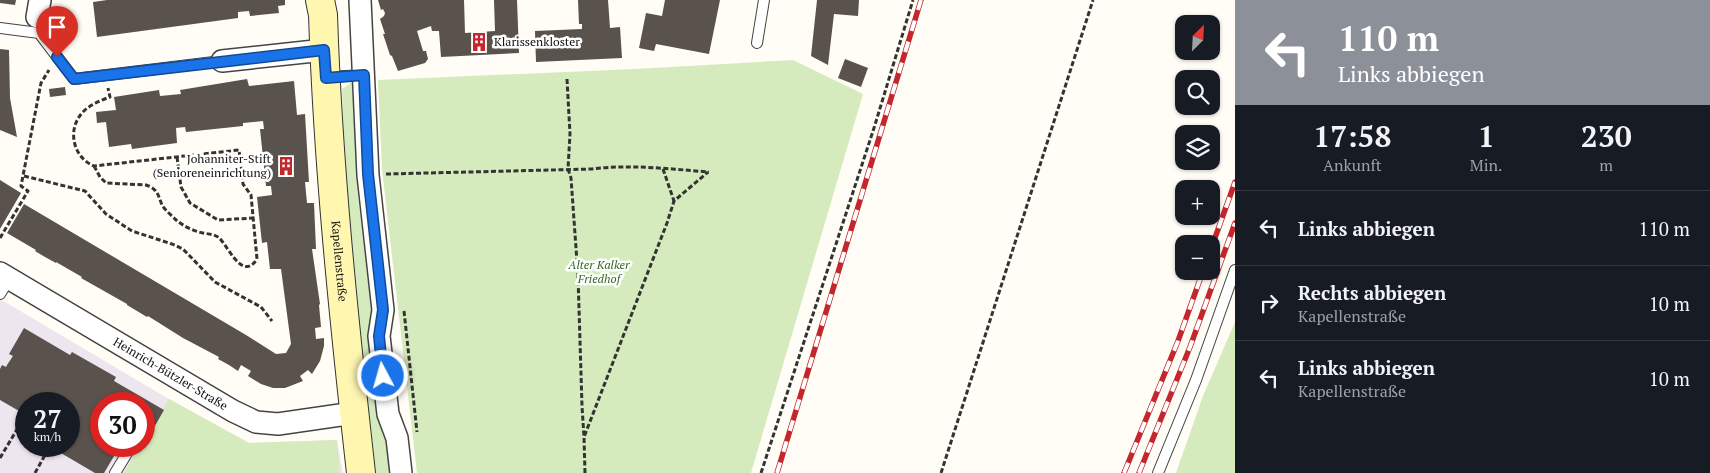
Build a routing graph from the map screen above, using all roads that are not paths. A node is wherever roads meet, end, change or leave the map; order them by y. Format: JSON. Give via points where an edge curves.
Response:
{"nodes":[{"id":1,"x":320,"y":0,"type":"edge"},
{"id":2,"x":360,"y":0,"type":"edge"},
{"id":3,"x":764,"y":0,"type":"edge"},
{"id":4,"x":0,"y":28,"type":"edge"},
{"id":5,"x":757,"y":43,"type":"dead end"},
{"id":6,"x":324,"y":50,"type":"junction"},
{"id":7,"x":222,"y":61,"type":"joint"},
{"id":8,"x":364,"y":75,"type":"junction"},
{"id":9,"x":326,"y":78,"type":"junction"},
{"id":10,"x":1235,"y":270,"type":"edge"},
{"id":11,"x":3,"y":282,"type":"edge"},
{"id":12,"x":354,"y":413,"type":"junction"},
{"id":13,"x":125,"y":457,"type":"edge"},
{"id":14,"x":115,"y":473,"type":"edge"},
{"id":15,"x":361,"y":473,"type":"edge"},
{"id":16,"x":401,"y":473,"type":"edge"},
{"id":17,"x":1158,"y":473,"type":"edge"}],
"edges":[{"from":1,"to":6,"type":"main road","name":"Kapellenstraße"},
{"from":2,"to":8,"type":"street"},
{"from":3,"to":5,"type":"lane"},
{"from":4,"to":7,"type":"lane","via":[[39,33],[74,79]]},
{"from":6,"to":7,"type":"street"},
{"from":6,"to":9,"type":"main road","name":"Kapellenstraße"},
{"from":8,"to":9,"type":"lane"},
{"from":8,"to":16,"type":"street","via":[[368,174],[383,310],[379,336],[388,414],[397,438]]},
{"from":9,"to":12,"type":"main road","name":"Kapellenstraße"},
{"from":10,"to":17,"type":"lane","via":[[1196,380]]},
{"from":11,"to":12,"type":"street","name":"Heinrich-Bützler-Straße","via":[[256,422],[278,424]]},
{"from":12,"to":15,"type":"main road","name":"Kapellenstraße"},
{"from":13,"to":14,"type":"lane"}]}
